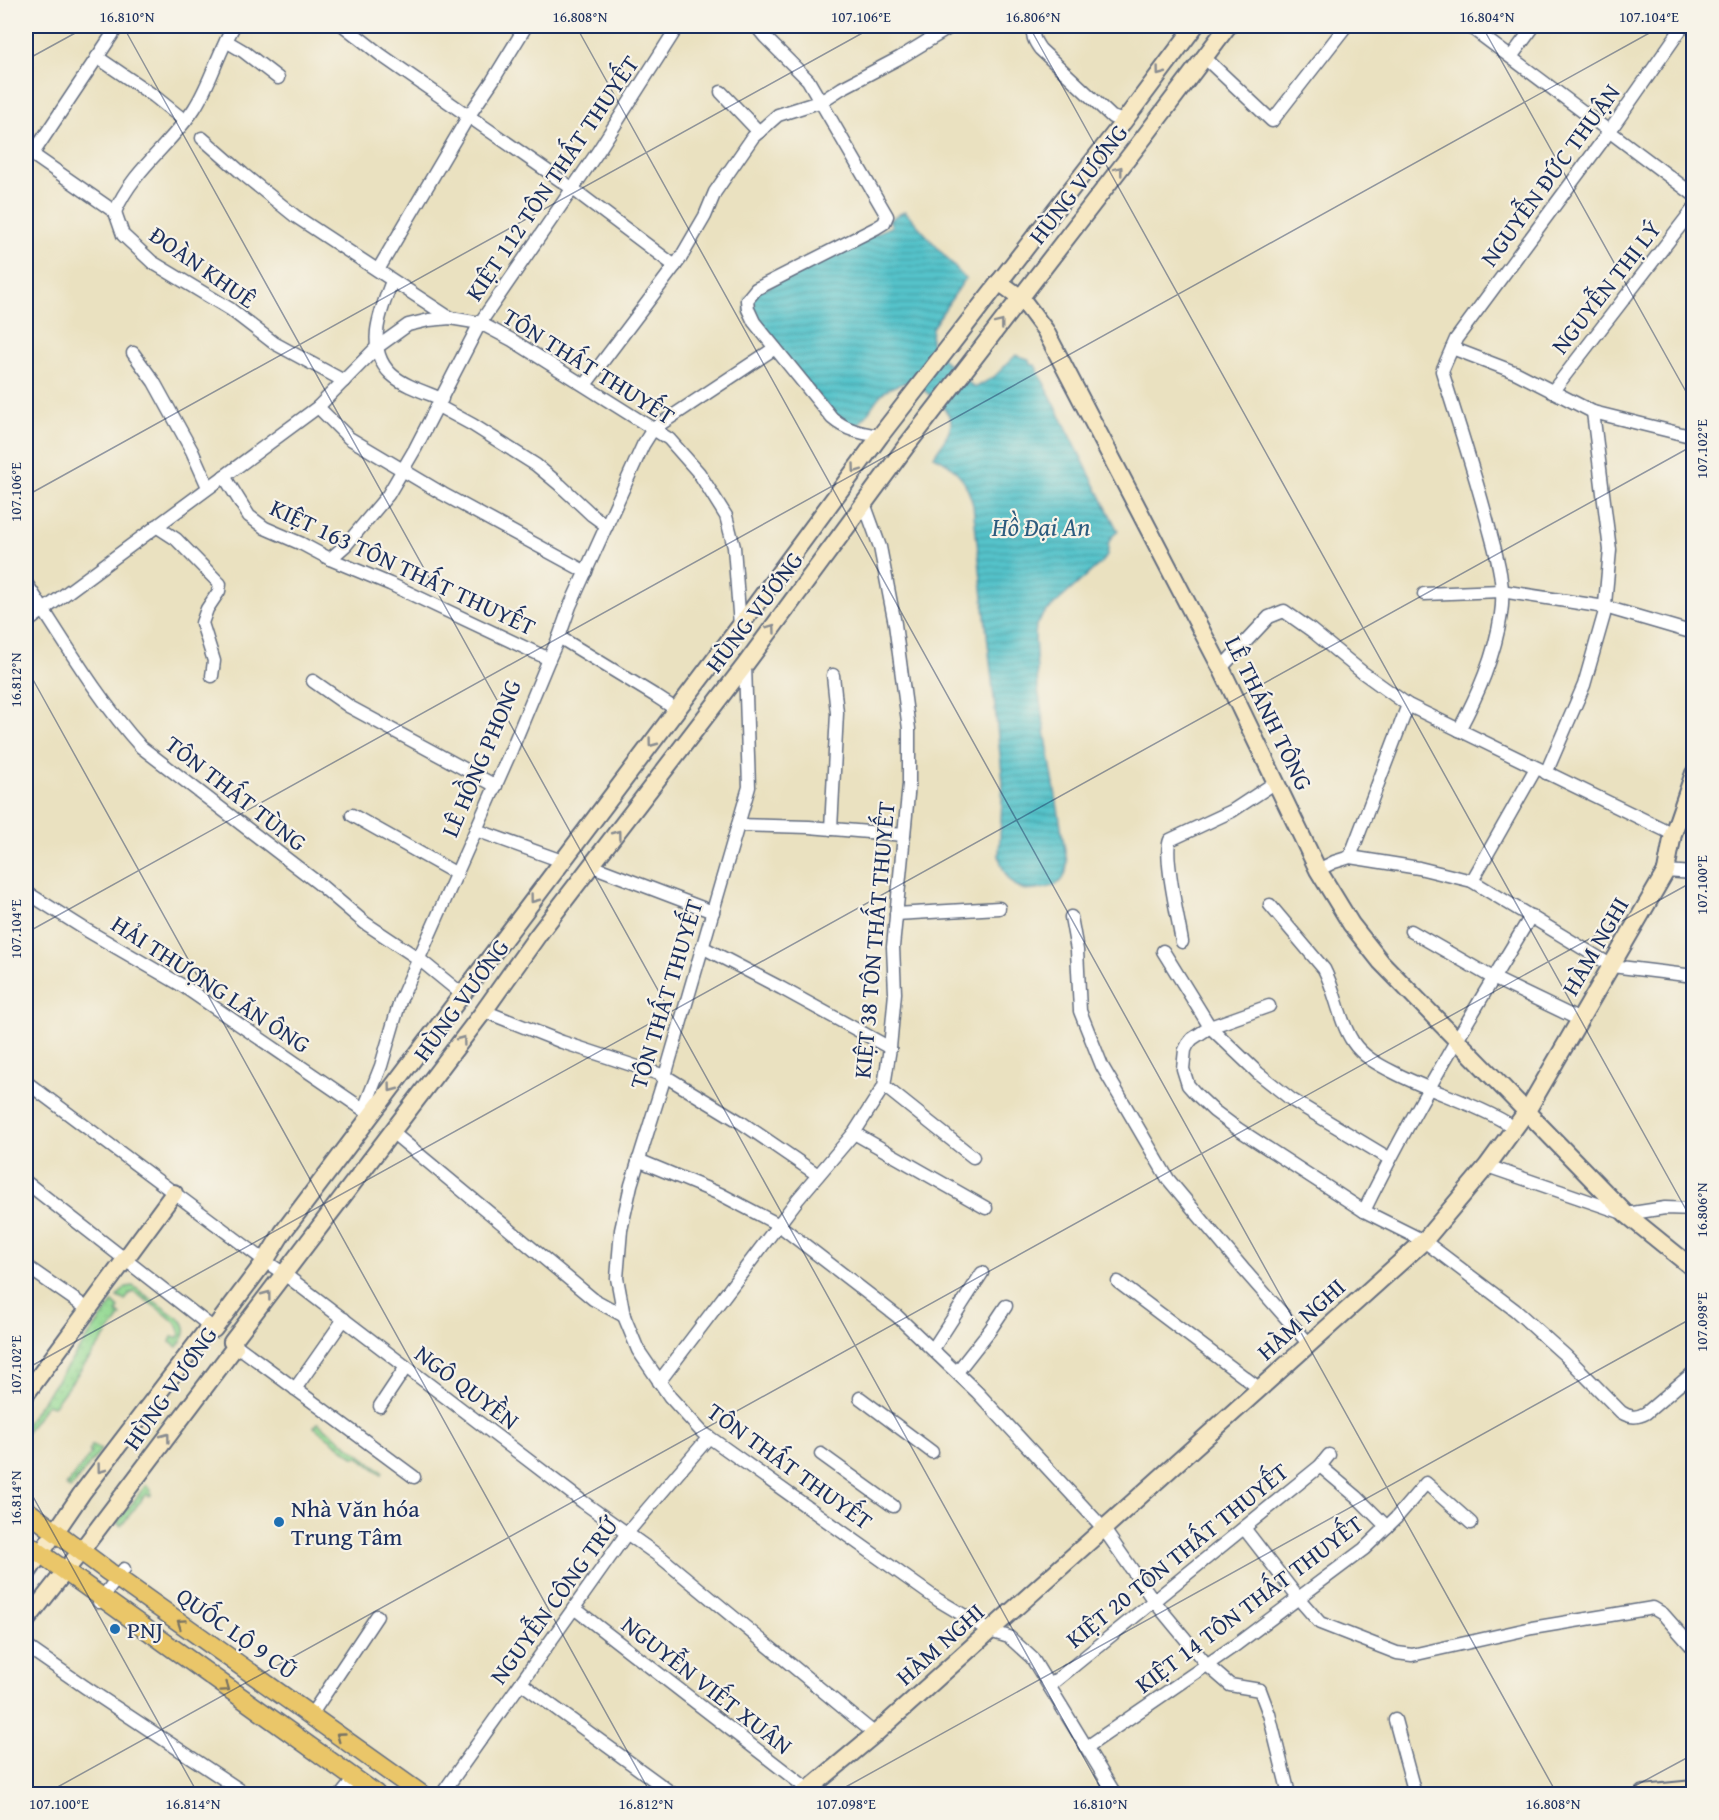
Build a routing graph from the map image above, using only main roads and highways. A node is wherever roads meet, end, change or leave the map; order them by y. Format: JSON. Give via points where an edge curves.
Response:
{"nodes":[{"id":1,"x":1195,"y":26,"type":"edge"},
{"id":2,"x":1228,"y":26,"type":"edge"},
{"id":3,"x":1183,"y":41,"type":"junction"},
{"id":4,"x":1204,"y":57,"type":"junction"},
{"id":5,"x":1124,"y":121,"type":"junction"},
{"id":6,"x":1145,"y":136,"type":"junction"},
{"id":7,"x":999,"y":282,"type":"junction"},
{"id":8,"x":1021,"y":298,"type":"junction"},
{"id":9,"x":740,"y":626,"type":"junction"},
{"id":10,"x":745,"y":665,"type":"junction"},
{"id":11,"x":1694,"y":772,"type":"edge"},
{"id":12,"x":566,"y":857,"type":"junction"},
{"id":13,"x":591,"y":867,"type":"junction"},
{"id":14,"x":463,"y":995,"type":"junction"},
{"id":15,"x":484,"y":1011,"type":"junction"},
{"id":16,"x":1527,"y":1111,"type":"junction"},
{"id":17,"x":367,"y":1113,"type":"junction"},
{"id":18,"x":392,"y":1131,"type":"junction"},
{"id":19,"x":174,"y":1193,"type":"road end"},
{"id":20,"x":1694,"y":1269,"type":"edge"},
{"id":21,"x":212,"y":1328,"type":"junction"},
{"id":22,"x":233,"y":1344,"type":"junction"},
{"id":23,"x":26,"y":1394,"type":"edge"},
{"id":24,"x":26,"y":1510,"type":"edge"},
{"id":25,"x":55,"y":1532,"type":"junction"},
{"id":26,"x":33,"y":1549,"type":"edge"},
{"id":27,"x":81,"y":1551,"type":"junction"},
{"id":28,"x":64,"y":1572,"type":"junction"},
{"id":29,"x":26,"y":1575,"type":"edge"},
{"id":30,"x":26,"y":1621,"type":"edge"},
{"id":31,"x":311,"y":1716,"type":"junction"},
{"id":32,"x":295,"y":1737,"type":"junction"},
{"id":33,"x":370,"y":1758,"type":"junction"},
{"id":34,"x":354,"y":1779,"type":"junction"},
{"id":35,"x":1694,"y":1789,"type":"edge"},
{"id":36,"x":808,"y":1793,"type":"edge"},
{"id":37,"x":376,"y":1794,"type":"edge"},
{"id":38,"x":422,"y":1794,"type":"edge"},
{"id":39,"x":1643,"y":1794,"type":"edge"}],
"edges":[{"from":1,"to":3,"type":"main road","name":"HÙNG VƯƠNG"},
{"from":2,"to":4,"type":"main road","name":"HÙNG VƯƠNG"},
{"from":3,"to":4,"type":"main road"},
{"from":3,"to":5,"type":"main road","name":"HÙNG VƯƠNG","one_way":true},
{"from":4,"to":6,"type":"main road","name":"HÙNG VƯƠNG"},
{"from":5,"to":6,"type":"main road"},
{"from":5,"to":7,"type":"main road","name":"HÙNG VƯƠNG"},
{"from":8,"to":6,"type":"main road","name":"HÙNG VƯƠNG","one_way":true},
{"from":7,"to":8,"type":"main road","name":"LÊ THÁNH TÔNG"},
{"from":7,"to":9,"type":"main road","name":"HÙNG VƯƠNG","one_way":true},
{"from":10,"to":8,"type":"main road","name":"HÙNG VƯƠNG","one_way":true},
{"from":8,"to":16,"type":"main road","name":"LÊ THÁNH TÔNG","via":[[1045,330],[1221,668],[1318,870],[1351,924],[1381,962]]},
{"from":9,"to":10,"type":"main road"},
{"from":9,"to":12,"type":"main road","name":"HÙNG VƯƠNG","one_way":true},
{"from":13,"to":10,"type":"main road","name":"HÙNG VƯƠNG","one_way":true},
{"from":11,"to":16,"type":"main road","name":"HÀM NGHI","via":[[1673,834],[1666,872]]},
{"from":12,"to":13,"type":"main road"},
{"from":12,"to":14,"type":"main road","name":"HÙNG VƯƠNG","one_way":true},
{"from":13,"to":15,"type":"main road","name":"HÙNG VƯƠNG"},
{"from":14,"to":15,"type":"main road"},
{"from":14,"to":17,"type":"main road","name":"HÙNG VƯƠNG","one_way":true},
{"from":18,"to":15,"type":"main road","name":"HÙNG VƯƠNG","one_way":true},
{"from":16,"to":20,"type":"main road","name":"LÊ THÁNH TÔNG","via":[[1626,1214]]},
{"from":16,"to":36,"type":"main road","name":"HÀM NGHI","via":[[1487,1166],[1424,1240]]},
{"from":17,"to":18,"type":"main road"},
{"from":17,"to":21,"type":"main road","name":"HÙNG VƯƠNG","via":[[265,1261]]},
{"from":22,"to":18,"type":"main road","name":"HÙNG VƯƠNG","one_way":true},
{"from":19,"to":23,"type":"main road"},
{"from":21,"to":22,"type":"main road"},
{"from":21,"to":25,"type":"main road","name":"HÙNG VƯƠNG","one_way":true},
{"from":27,"to":22,"type":"main road","name":"HÙNG VƯƠNG","one_way":true},
{"from":24,"to":25,"type":"main road","name":"QUỐC LỘ 9 CŨ"},
{"from":25,"to":26,"type":"main road","name":"HÙNG VƯƠNG"},
{"from":25,"to":27,"type":"main road","name":"QUỐC LỘ 9 CŨ"},
{"from":26,"to":28,"type":"main road","name":"QUỐC LỘ 9 CŨ"},
{"from":26,"to":29,"type":"main road","name":"HÙNG VƯƠNG"},
{"from":27,"to":28,"type":"main road","name":"HÙNG VƯƠNG"},
{"from":31,"to":27,"type":"main road","name":"QUỐC LỘ 9 CŨ","one_way":true,"via":[[121,1573]]},
{"from":28,"to":30,"type":"main road","name":"HÙNG VƯƠNG"},
{"from":28,"to":32,"type":"main road","name":"QUỐC LỘ 9 CŨ","one_way":true},
{"from":31,"to":32,"type":"main road"},
{"from":33,"to":31,"type":"main road","name":"QUỐC LỘ 9 CŨ","one_way":true},
{"from":32,"to":34,"type":"main road","name":"QUỐC LỘ 9 CŨ"},
{"from":33,"to":34,"type":"main road"},
{"from":33,"to":38,"type":"main road","name":"QUỐC LỘ 9 CŨ"},
{"from":34,"to":37,"type":"main road","name":"QUỐC LỘ 9 CŨ"},
{"from":35,"to":39,"type":"main road"}]}
